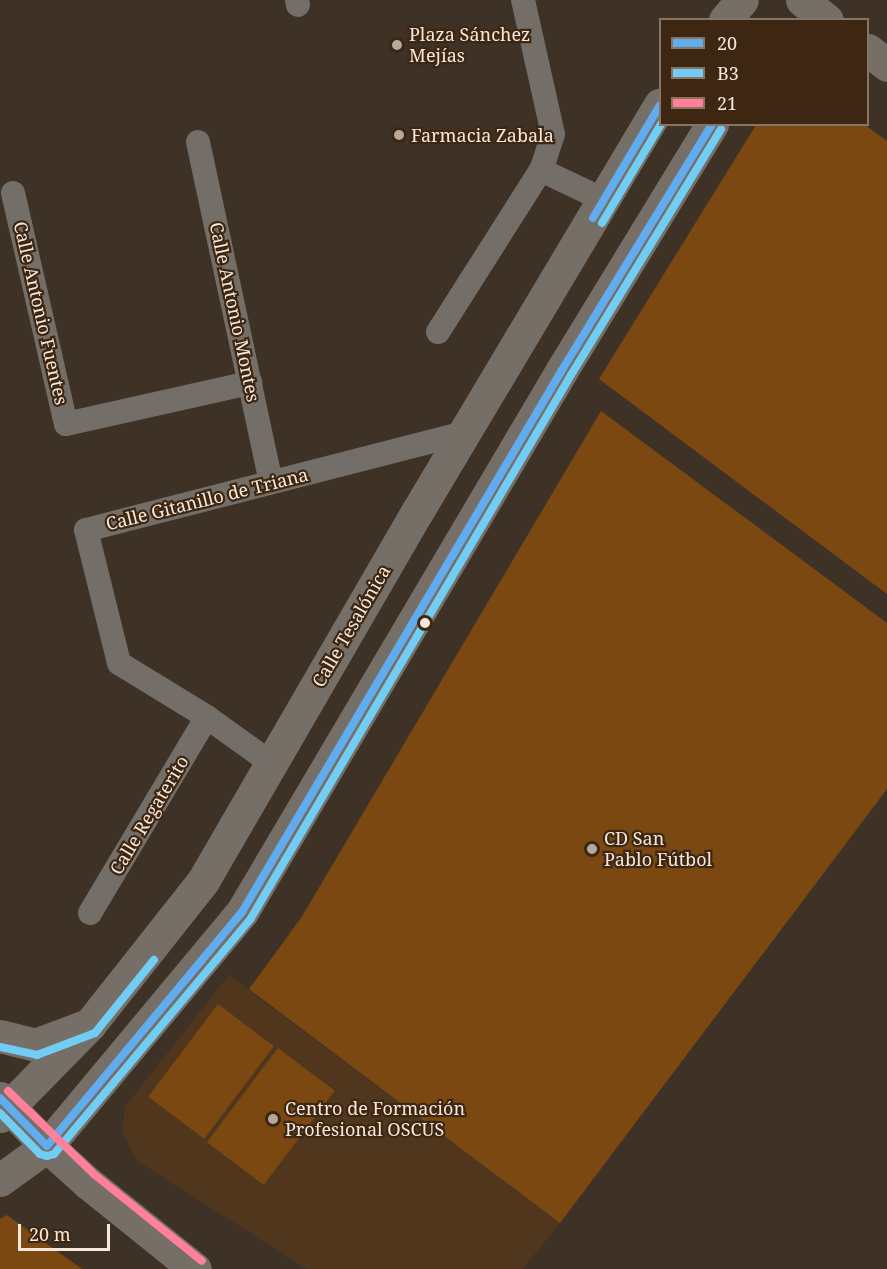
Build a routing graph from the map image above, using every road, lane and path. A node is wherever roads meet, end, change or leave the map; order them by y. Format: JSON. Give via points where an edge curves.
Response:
{"nodes":[{"id":1,"x":523,"y":0,"type":"edge"},
{"id":2,"x":742,"y":0,"type":"edge"},
{"id":3,"x":758,"y":0,"type":"edge"},
{"id":4,"x":802,"y":0,"type":"edge"},
{"id":5,"x":727,"y":18,"type":"edge"},
{"id":6,"x":753,"y":18,"type":"edge"},
{"id":7,"x":824,"y":18,"type":"edge"},
{"id":8,"x":869,"y":52,"type":"edge"},
{"id":9,"x":887,"y":65,"type":"edge"},
{"id":10,"x":659,"y":107,"type":"edge"},
{"id":11,"x":711,"y":126,"type":"edge"},
{"id":12,"x":198,"y":142,"type":"dead end"},
{"id":13,"x":541,"y":170,"type":"junction"},
{"id":14,"x":13,"y":193,"type":"dead end"},
{"id":15,"x":603,"y":200,"type":"junction"},
{"id":16,"x":438,"y":332,"type":"dead end"},
{"id":17,"x":250,"y":383,"type":"junction"},
{"id":18,"x":464,"y":433,"type":"junction"},
{"id":19,"x":271,"y":482,"type":"junction"},
{"id":20,"x":207,"y":717,"type":"junction"},
{"id":21,"x":271,"y":763,"type":"junction"},
{"id":22,"x":90,"y":913,"type":"dead end"},
{"id":23,"x":90,"y":1024,"type":"junction"},
{"id":24,"x":0,"y":1036,"type":"edge"},
{"id":25,"x":3,"y":1108,"type":"edge"},
{"id":26,"x":47,"y":1146,"type":"junction"},
{"id":27,"x":0,"y":1180,"type":"edge"},
{"id":28,"x":195,"y":1269,"type":"edge"}],
"edges":[{"from":1,"to":13,"type":"street","via":[[553,134]]},
{"from":2,"to":5,"type":"street"},
{"from":3,"to":6,"type":"street"},
{"from":4,"to":7,"type":"street"},
{"from":8,"to":9,"type":"street"},
{"from":10,"to":15,"type":"street","name":"Calle Tesalónica"},
{"from":11,"to":26,"type":"street","via":[[242,912]]},
{"from":12,"to":17,"type":"street","name":"Calle Antonio Montes"},
{"from":13,"to":15,"type":"street"},
{"from":13,"to":16,"type":"street"},
{"from":14,"to":17,"type":"street","name":"Calle Antonio Fuentes","via":[[66,424]]},
{"from":15,"to":18,"type":"street","name":"Calle Tesalónica"},
{"from":17,"to":19,"type":"street","name":"Calle Antonio Montes"},
{"from":18,"to":19,"type":"street","name":"Calle Gitanillo de Triana"},
{"from":18,"to":21,"type":"street","name":"Calle Tesalónica"},
{"from":19,"to":20,"type":"street","name":"Calle Gitanillo de Triana","via":[[86,530],[119,663]]},
{"from":20,"to":21,"type":"street","name":"Calle Gitanillo de Triana"},
{"from":20,"to":22,"type":"street","name":"Calle Regaterito"},
{"from":21,"to":23,"type":"street","name":"Calle Tesalónica","via":[[203,881]]},
{"from":23,"to":24,"type":"street","via":[[35,1045]]},
{"from":23,"to":25,"type":"street","name":"Calle Tesalónica"},
{"from":25,"to":26,"type":"street"},
{"from":26,"to":27,"type":"street"},
{"from":26,"to":28,"type":"street"}]}
